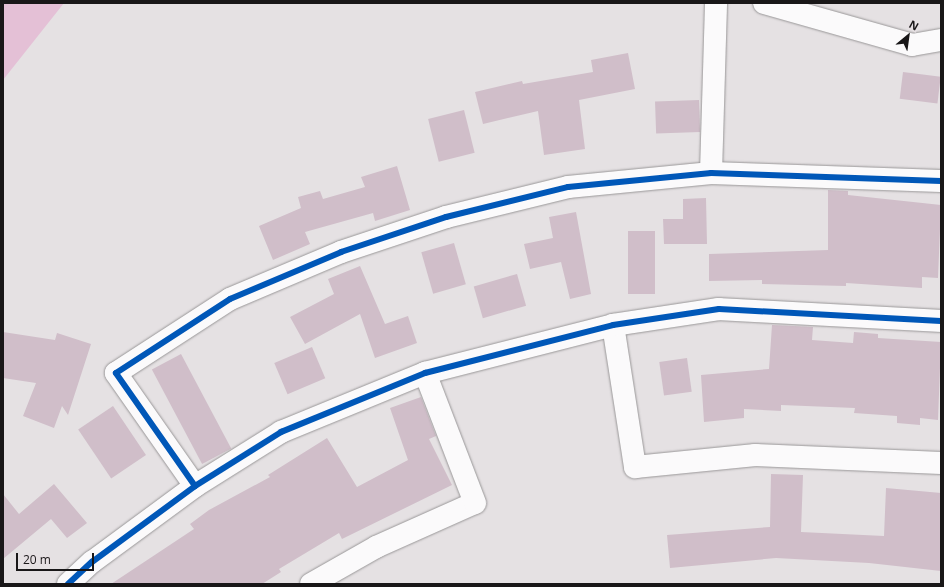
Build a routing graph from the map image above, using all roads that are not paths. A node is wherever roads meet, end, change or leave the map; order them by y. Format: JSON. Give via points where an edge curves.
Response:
{"nodes":[{"id":1,"x":716,"y":3,"type":"edge"},
{"id":2,"x":764,"y":3,"type":"edge"},
{"id":3,"x":941,"y":40,"type":"edge"},
{"id":4,"x":711,"y":173,"type":"junction"},
{"id":5,"x":941,"y":181,"type":"edge"},
{"id":6,"x":941,"y":321,"type":"edge"},
{"id":7,"x":613,"y":325,"type":"junction"},
{"id":8,"x":425,"y":373,"type":"junction"},
{"id":9,"x":941,"y":463,"type":"edge"},
{"id":10,"x":195,"y":486,"type":"junction"},
{"id":11,"x":68,"y":584,"type":"edge"},
{"id":12,"x":311,"y":584,"type":"edge"}],
"edges":[{"from":1,"to":4,"type":"street"},
{"from":2,"to":3,"type":"street","via":[[912,45]]},
{"from":4,"to":5,"type":"street"},
{"from":4,"to":10,"type":"street","via":[[568,187],[446,217],[341,252],[230,299],[116,373]]},
{"from":6,"to":7,"type":"street","via":[[719,309]]},
{"from":7,"to":8,"type":"street"},
{"from":7,"to":9,"type":"street","via":[[635,467],[755,455]]},
{"from":8,"to":10,"type":"street","via":[[281,432]]},
{"from":8,"to":12,"type":"street","via":[[475,503],[376,547]]},
{"from":10,"to":11,"type":"street","via":[[92,562]]}]}
